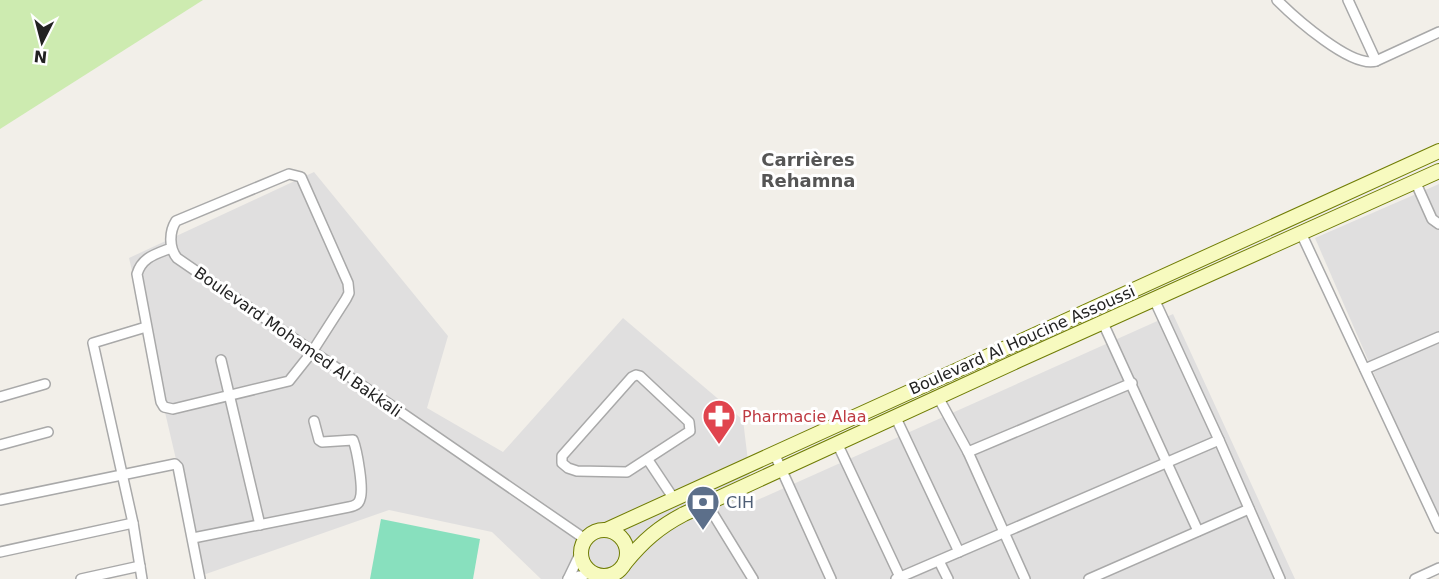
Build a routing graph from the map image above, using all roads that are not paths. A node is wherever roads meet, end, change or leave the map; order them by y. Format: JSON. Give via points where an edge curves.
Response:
{"nodes":[{"id":1,"x":1277,"y":0,"type":"edge"},
{"id":2,"x":1348,"y":0,"type":"edge"},
{"id":3,"x":1439,"y":32,"type":"edge"},
{"id":4,"x":1376,"y":61,"type":"junction"},
{"id":5,"x":1439,"y":151,"type":"edge"},
{"id":6,"x":1439,"y":171,"type":"edge"},
{"id":7,"x":1415,"y":181,"type":"junction"},
{"id":8,"x":1439,"y":224,"type":"edge"},
{"id":9,"x":1301,"y":233,"type":"junction"},
{"id":10,"x":171,"y":248,"type":"junction"},
{"id":11,"x":1154,"y":299,"type":"junction"},
{"id":12,"x":1103,"y":322,"type":"junction"},
{"id":13,"x":146,"y":327,"type":"junction"},
{"id":14,"x":1439,"y":337,"type":"edge"},
{"id":15,"x":312,"y":352,"type":"junction"},
{"id":16,"x":221,"y":360,"type":"dead end"},
{"id":17,"x":1365,"y":369,"type":"junction"},
{"id":18,"x":1132,"y":383,"type":"junction"},
{"id":19,"x":45,"y":384,"type":"dead end"},
{"id":20,"x":229,"y":396,"type":"junction"},
{"id":21,"x":0,"y":397,"type":"edge"},
{"id":22,"x":938,"y":397,"type":"junction"},
{"id":23,"x":895,"y":416,"type":"junction"},
{"id":24,"x":314,"y":421,"type":"dead end"},
{"id":25,"x":48,"y":432,"type":"dead end"},
{"id":26,"x":1219,"y":440,"type":"junction"},
{"id":27,"x":837,"y":443,"type":"junction"},
{"id":28,"x":0,"y":445,"type":"edge"},
{"id":29,"x":968,"y":452,"type":"junction"},
{"id":30,"x":774,"y":453,"type":"junction"},
{"id":31,"x":648,"y":460,"type":"junction"},
{"id":32,"x":1167,"y":462,"type":"junction"},
{"id":33,"x":780,"y":469,"type":"junction"},
{"id":34,"x":121,"y":475,"type":"junction"},
{"id":35,"x":674,"y":499,"type":"junction"},
{"id":36,"x":0,"y":500,"type":"edge"},
{"id":37,"x":707,"y":504,"type":"junction"},
{"id":38,"x":1435,"y":506,"type":"edge"},
{"id":39,"x":1249,"y":509,"type":"junction"},
{"id":40,"x":133,"y":523,"type":"junction"},
{"id":41,"x":260,"y":525,"type":"junction"},
{"id":42,"x":1439,"y":528,"type":"edge"},
{"id":43,"x":606,"y":530,"type":"junction"},
{"id":44,"x":1198,"y":531,"type":"junction"},
{"id":45,"x":1004,"y":533,"type":"junction"},
{"id":46,"x":193,"y":538,"type":"junction"},
{"id":47,"x":585,"y":539,"type":"junction"},
{"id":48,"x":0,"y":552,"type":"edge"},
{"id":49,"x":959,"y":552,"type":"junction"},
{"id":50,"x":580,"y":554,"type":"junction"},
{"id":51,"x":939,"y":561,"type":"junction"},
{"id":52,"x":140,"y":566,"type":"junction"},
{"id":53,"x":1439,"y":567,"type":"edge"},
{"id":54,"x":622,"y":571,"type":"edge"},
{"id":55,"x":599,"y":576,"type":"edge"},
{"id":56,"x":898,"y":578,"type":"edge"},
{"id":57,"x":81,"y":579,"type":"edge"},
{"id":58,"x":142,"y":579,"type":"edge"},
{"id":59,"x":200,"y":579,"type":"edge"},
{"id":60,"x":568,"y":579,"type":"edge"},
{"id":61,"x":753,"y":579,"type":"edge"},
{"id":62,"x":831,"y":579,"type":"edge"},
{"id":63,"x":948,"y":579,"type":"edge"},
{"id":64,"x":1025,"y":579,"type":"edge"},
{"id":65,"x":1089,"y":579,"type":"edge"},
{"id":66,"x":1280,"y":579,"type":"edge"},
{"id":67,"x":1415,"y":579,"type":"edge"}],
"edges":[{"from":1,"to":4,"type":"street","via":[[1343,53],[1362,62]]},
{"from":2,"to":4,"type":"street"},
{"from":3,"to":4,"type":"street"},
{"from":5,"to":30,"type":"street","name":"Boulevard Al Houcine Assoussi"},
{"from":6,"to":7,"type":"street","name":"Boulevard Al Houcine Assoussi"},
{"from":7,"to":8,"type":"street","via":[[1432,219]]},
{"from":7,"to":9,"type":"street","name":"Boulevard Al Houcine Assoussi"},
{"from":9,"to":11,"type":"street","name":"Boulevard Al Houcine Assoussi"},
{"from":9,"to":17,"type":"street"},
{"from":10,"to":13,"type":"street","via":[[148,258],[139,267],[137,280]]},
{"from":10,"to":15,"type":"street","name":"Boulevard Mohamed Al Bakkali","via":[[177,258]]},
{"from":10,"to":15,"type":"street","via":[[176,221],[289,174],[301,177],[349,288]]},
{"from":11,"to":12,"type":"street","name":"Boulevard Al Houcine Assoussi"},
{"from":11,"to":26,"type":"street"},
{"from":12,"to":18,"type":"street"},
{"from":12,"to":22,"type":"street","name":"Boulevard Al Houcine Assoussi"},
{"from":13,"to":20,"type":"street","via":[[164,407],[173,410]]},
{"from":13,"to":34,"type":"street","via":[[93,343]]},
{"from":14,"to":17,"type":"street"},
{"from":15,"to":20,"type":"street","via":[[289,381]]},
{"from":15,"to":47,"type":"street","name":"Boulevard Mohamed Al Bakkali"},
{"from":16,"to":20,"type":"street"},
{"from":17,"to":38,"type":"street"},
{"from":18,"to":29,"type":"street"},
{"from":18,"to":32,"type":"street"},
{"from":19,"to":21,"type":"street"},
{"from":20,"to":41,"type":"street"},
{"from":22,"to":23,"type":"street","name":"Boulevard Al Houcine Assoussi"},
{"from":22,"to":29,"type":"street"},
{"from":23,"to":27,"type":"street","name":"Boulevard Al Houcine Assoussi"},
{"from":23,"to":49,"type":"street"},
{"from":24,"to":41,"type":"street","via":[[322,442],[353,440],[361,491],[359,502],[356,506]]},
{"from":25,"to":28,"type":"street"},
{"from":26,"to":32,"type":"street"},
{"from":26,"to":39,"type":"street"},
{"from":27,"to":33,"type":"street","name":"Boulevard Al Houcine Assoussi"},
{"from":27,"to":56,"type":"street"},
{"from":29,"to":45,"type":"street"},
{"from":30,"to":33,"type":"street"},
{"from":30,"to":35,"type":"street","name":"Boulevard Al Houcine Assoussi"},
{"from":31,"to":31,"type":"street","via":[[691,427],[636,375],[561,459],[577,471],[622,473]]},
{"from":31,"to":35,"type":"street"},
{"from":32,"to":44,"type":"street"},
{"from":32,"to":45,"type":"street"},
{"from":33,"to":37,"type":"street","name":"Boulevard Al Houcine Assoussi"},
{"from":33,"to":62,"type":"street"},
{"from":34,"to":36,"type":"street"},
{"from":34,"to":40,"type":"street"},
{"from":34,"to":46,"type":"street","via":[[175,464]]},
{"from":35,"to":43,"type":"street","name":"Boulevard Al Houcine Assoussi"},
{"from":37,"to":54,"type":"street","name":"Boulevard Al Houcine Assoussi","via":[[659,528],[642,542]]},
{"from":37,"to":61,"type":"street"},
{"from":38,"to":42,"type":"street"},
{"from":39,"to":44,"type":"street"},
{"from":39,"to":66,"type":"street"},
{"from":40,"to":48,"type":"street"},
{"from":40,"to":52,"type":"street"},
{"from":41,"to":46,"type":"street"},
{"from":43,"to":47,"type":"street"},
{"from":43,"to":54,"type":"street","via":[[623,540],[627,551]]},
{"from":44,"to":65,"type":"street"},
{"from":45,"to":49,"type":"street"},
{"from":45,"to":64,"type":"street"},
{"from":46,"to":59,"type":"street"},
{"from":47,"to":50,"type":"street"},
{"from":49,"to":51,"type":"street"},
{"from":50,"to":55,"type":"street","via":[[584,565]]},
{"from":50,"to":60,"type":"street"},
{"from":51,"to":56,"type":"street"},
{"from":51,"to":63,"type":"street"},
{"from":52,"to":57,"type":"street"},
{"from":52,"to":58,"type":"street"},
{"from":53,"to":67,"type":"street"},
{"from":54,"to":55,"type":"street"},
{"from":55,"to":60,"type":"street"}]}
